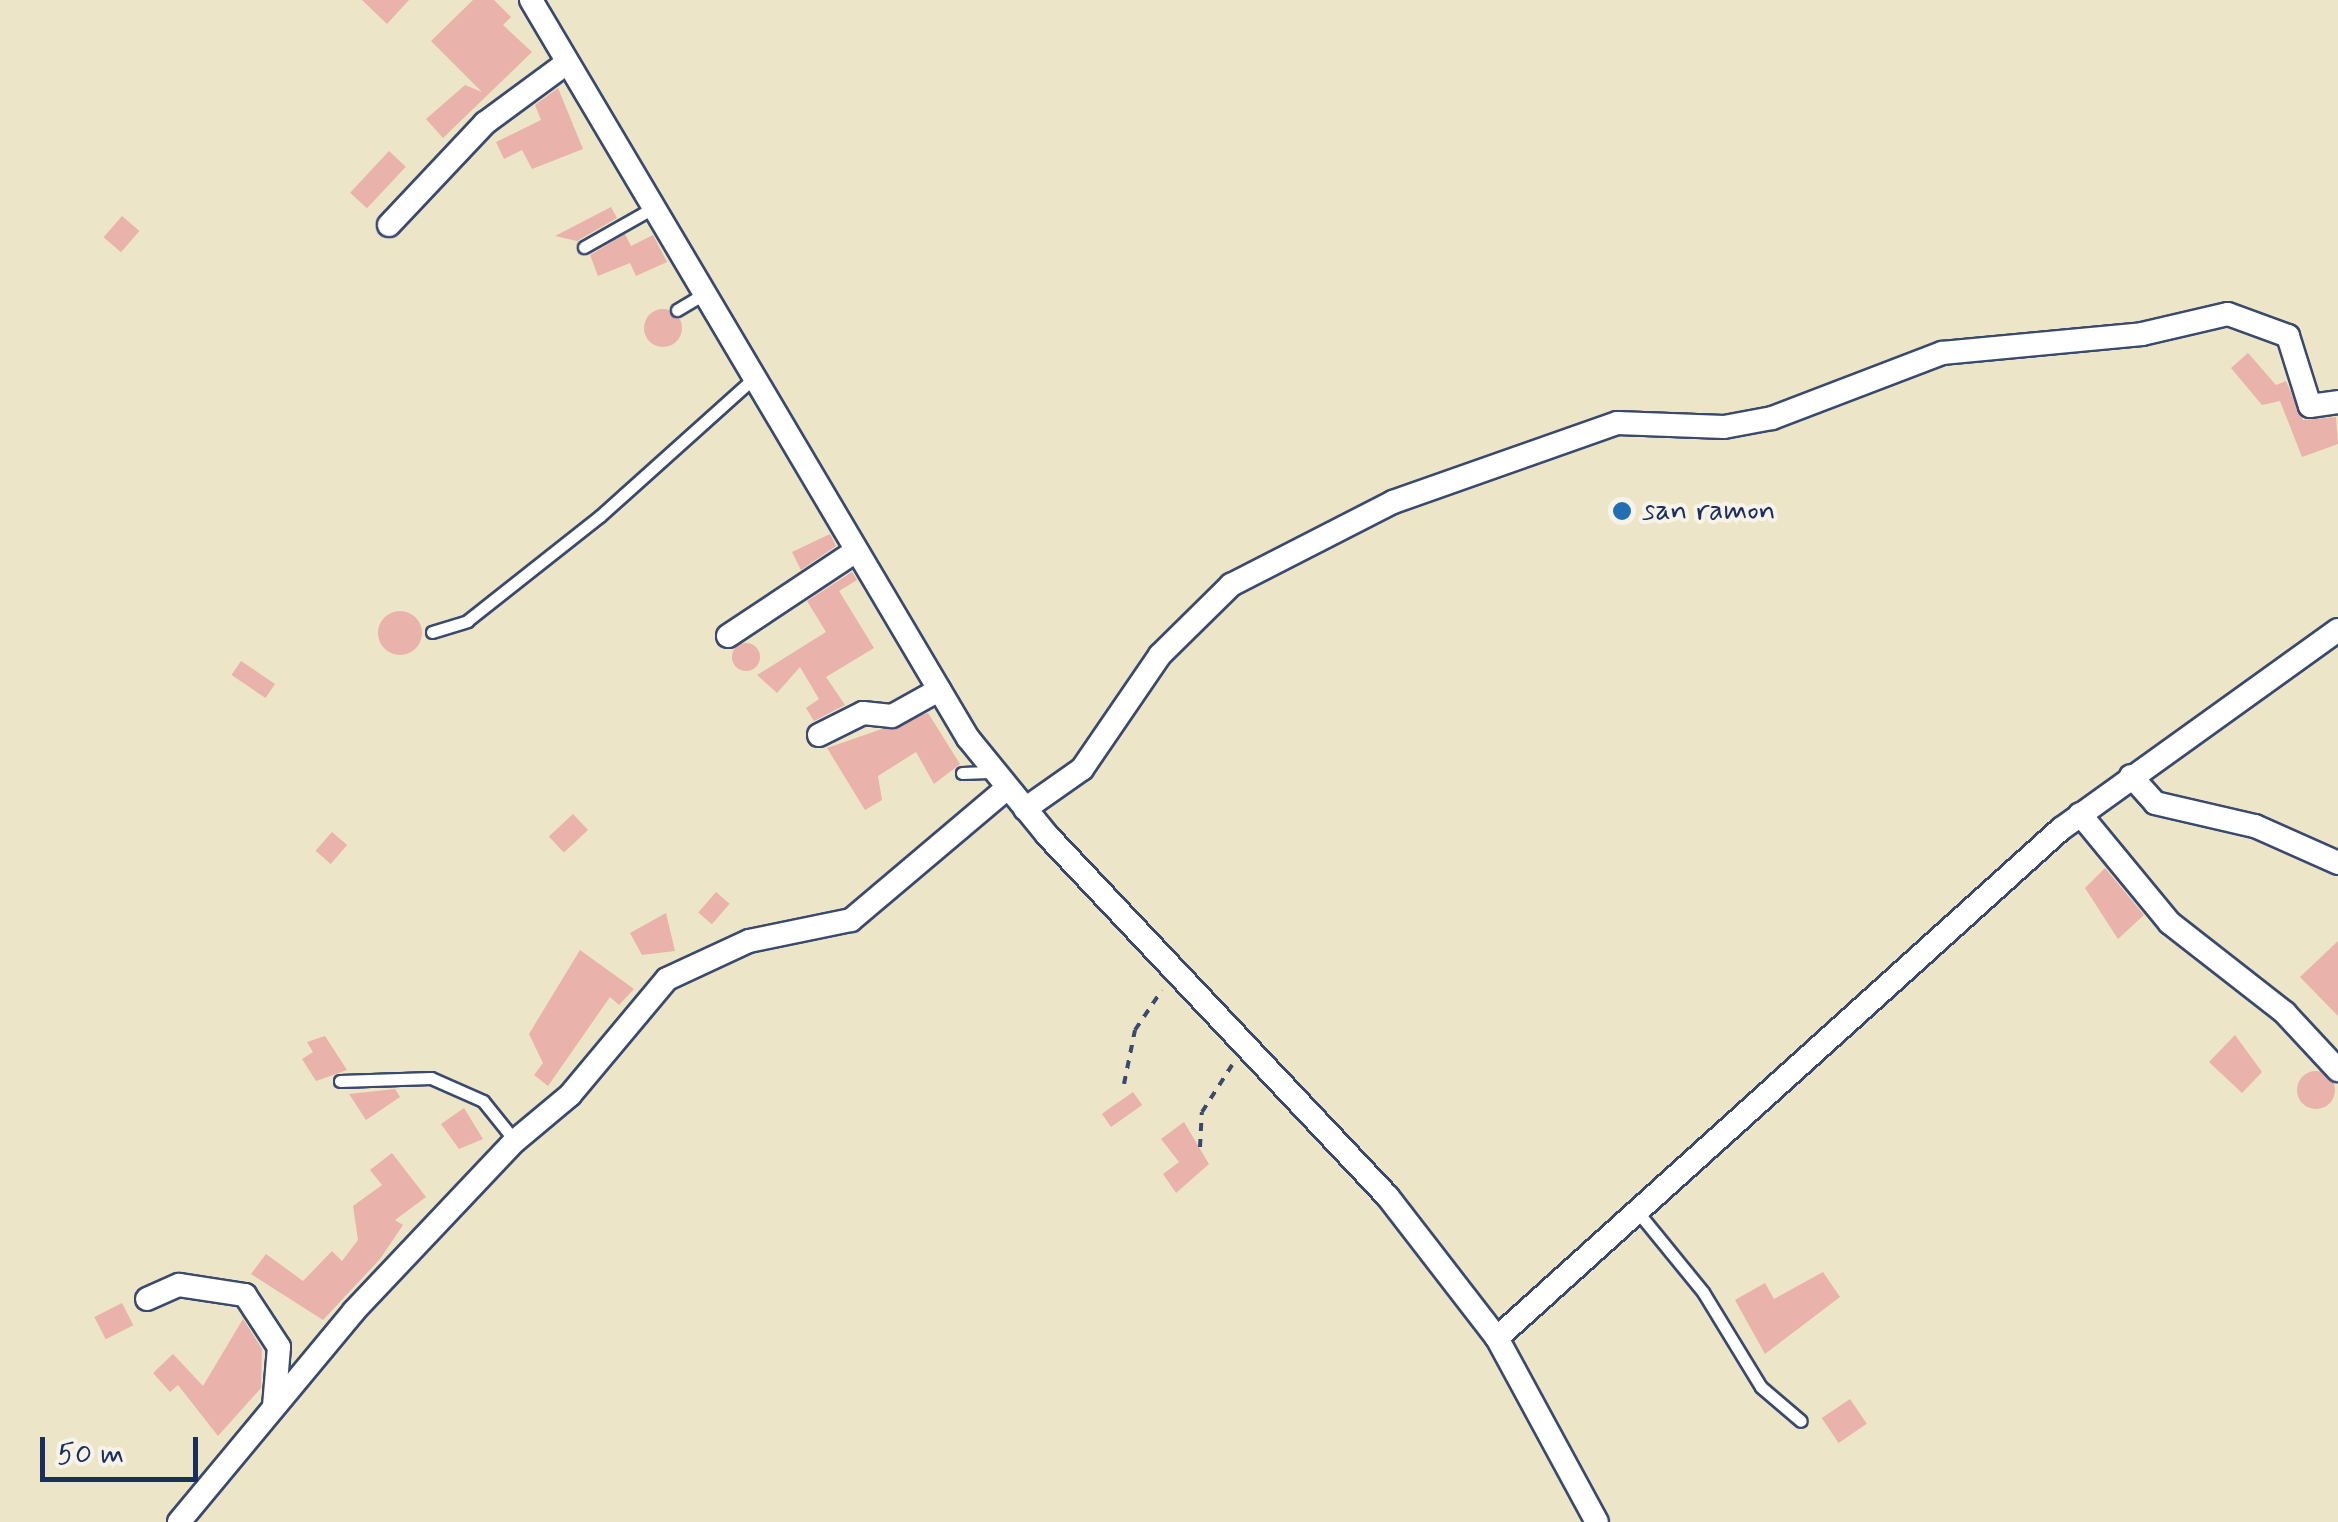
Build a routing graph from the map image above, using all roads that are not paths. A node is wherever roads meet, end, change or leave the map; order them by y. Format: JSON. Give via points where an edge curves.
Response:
{"nodes":[{"id":1,"x":531,"y":0,"type":"edge"},
{"id":2,"x":564,"y":65,"type":"junction"},
{"id":3,"x":653,"y":208,"type":"junction"},
{"id":4,"x":389,"y":225,"type":"dead end"},
{"id":5,"x":584,"y":247,"type":"dead end"},
{"id":6,"x":705,"y":293,"type":"junction"},
{"id":7,"x":676,"y":310,"type":"dead end"},
{"id":8,"x":756,"y":376,"type":"junction"},
{"id":9,"x":2338,"y":402,"type":"edge"},
{"id":10,"x":856,"y":550,"type":"junction"},
{"id":11,"x":2338,"y":630,"type":"edge"},
{"id":12,"x":432,"y":632,"type":"dead end"},
{"id":13,"x":728,"y":636,"type":"dead end"},
{"id":14,"x":938,"y":690,"type":"junction"},
{"id":15,"x":820,"y":735,"type":"dead end"},
{"id":16,"x":962,"y":774,"type":"dead end"},
{"id":17,"x":2131,"y":776,"type":"junction"},
{"id":18,"x":1001,"y":780,"type":"junction"},
{"id":19,"x":1025,"y":809,"type":"junction"},
{"id":20,"x":2080,"y":814,"type":"junction"},
{"id":21,"x":2338,"y":863,"type":"edge"},
{"id":22,"x":2338,"y":1070,"type":"edge"},
{"id":23,"x":340,"y":1081,"type":"dead end"},
{"id":24,"x":514,"y":1141,"type":"junction"},
{"id":25,"x":1637,"y":1211,"type":"junction"},
{"id":26,"x":148,"y":1298,"type":"dead end"},
{"id":27,"x":1496,"y":1338,"type":"junction"},
{"id":28,"x":274,"y":1407,"type":"junction"},
{"id":29,"x":1801,"y":1421,"type":"dead end"},
{"id":30,"x":180,"y":1522,"type":"edge"},
{"id":31,"x":1597,"y":1522,"type":"edge"}],
"edges":[{"from":1,"to":2,"type":"street"},
{"from":2,"to":3,"type":"street"},
{"from":2,"to":4,"type":"street","via":[[485,122]]},
{"from":3,"to":5,"type":"lane"},
{"from":3,"to":6,"type":"street"},
{"from":6,"to":7,"type":"lane"},
{"from":6,"to":8,"type":"street"},
{"from":8,"to":10,"type":"street"},
{"from":8,"to":12,"type":"lane","via":[[600,516],[466,621]]},
{"from":9,"to":19,"type":"street","via":[[2310,406],[2288,336],[2228,314],[2142,334],[1942,353],[1772,418],[1724,427],[1616,423],[1393,502],[1231,585],[1160,655],[1082,769]]},
{"from":10,"to":13,"type":"street"},
{"from":10,"to":14,"type":"street"},
{"from":11,"to":17,"type":"street"},
{"from":14,"to":15,"type":"street","via":[[892,716],[863,713]]},
{"from":14,"to":18,"type":"street"},
{"from":16,"to":18,"type":"lane"},
{"from":17,"to":20,"type":"street"},
{"from":17,"to":21,"type":"street","via":[[2155,803],[2255,826]]},
{"from":18,"to":19,"type":"street"},
{"from":18,"to":24,"type":"street","via":[[880,904],[851,920],[749,942],[668,979],[570,1096]]},
{"from":19,"to":27,"type":"street","via":[[1184,970],[1388,1197]]},
{"from":20,"to":22,"type":"street","via":[[2170,922],[2285,1013]]},
{"from":20,"to":25,"type":"street"},
{"from":23,"to":24,"type":"lane","via":[[431,1078],[484,1101]]},
{"from":24,"to":28,"type":"street"},
{"from":25,"to":27,"type":"street"},
{"from":25,"to":29,"type":"lane","via":[[1704,1292],[1762,1388]]},
{"from":26,"to":28,"type":"street","via":[[179,1286],[245,1296],[279,1348]]},
{"from":27,"to":31,"type":"street"},
{"from":28,"to":30,"type":"street"}]}
